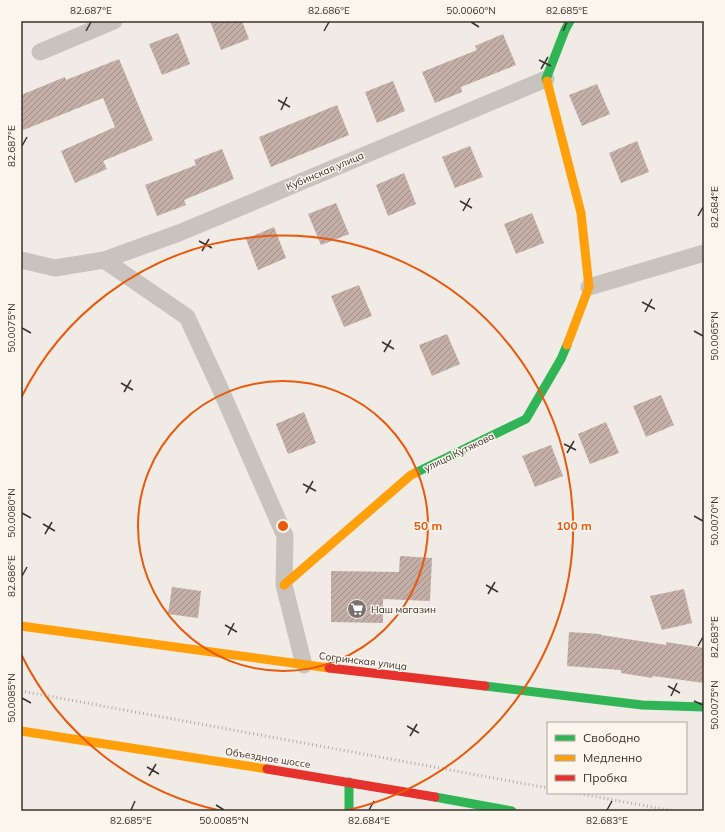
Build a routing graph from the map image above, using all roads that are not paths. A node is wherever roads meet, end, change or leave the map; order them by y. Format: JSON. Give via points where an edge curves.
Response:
{"nodes":[{"id":1,"x":114,"y":21,"type":"edge"},
{"id":2,"x":570,"y":21,"type":"edge"},
{"id":3,"x":40,"y":52,"type":"dead end"},
{"id":4,"x":546,"y":79,"type":"junction"},
{"id":5,"x":704,"y":253,"type":"edge"},
{"id":6,"x":21,"y":260,"type":"edge"},
{"id":7,"x":104,"y":260,"type":"junction"},
{"id":8,"x":589,"y":287,"type":"junction"},
{"id":9,"x":284,"y":585,"type":"junction"},
{"id":10,"x":21,"y":626,"type":"edge"},
{"id":11,"x":304,"y":665,"type":"junction"},
{"id":12,"x":704,"y":707,"type":"edge"},
{"id":13,"x":21,"y":731,"type":"edge"},
{"id":14,"x":349,"y":782,"type":"junction"},
{"id":15,"x":349,"y":811,"type":"edge"},
{"id":16,"x":512,"y":811,"type":"edge"}],
"edges":[{"from":1,"to":3,"type":"street"},
{"from":2,"to":4,"type":"street"},
{"from":4,"to":7,"type":"street","name":"Кубинская улица","via":[[179,233]]},
{"from":4,"to":8,"type":"street","name":"улица Кутякова","via":[[581,213]]},
{"from":5,"to":8,"type":"street"},
{"from":6,"to":7,"type":"street","name":"Кубинская улица","via":[[55,268]]},
{"from":7,"to":9,"type":"street","via":[[186,318],[220,386],[286,536]]},
{"from":8,"to":9,"type":"street","name":"улица Кутякова","via":[[561,359],[526,419],[411,476]]},
{"from":9,"to":11,"type":"street"},
{"from":10,"to":11,"type":"street","name":"Согринская улица"},
{"from":11,"to":12,"type":"street","name":"Согринская улица","via":[[642,705]]},
{"from":13,"to":14,"type":"street","name":"Объездное шоссе"},
{"from":14,"to":15,"type":"street"},
{"from":14,"to":16,"type":"street","name":"Объездное шоссе"}]}
